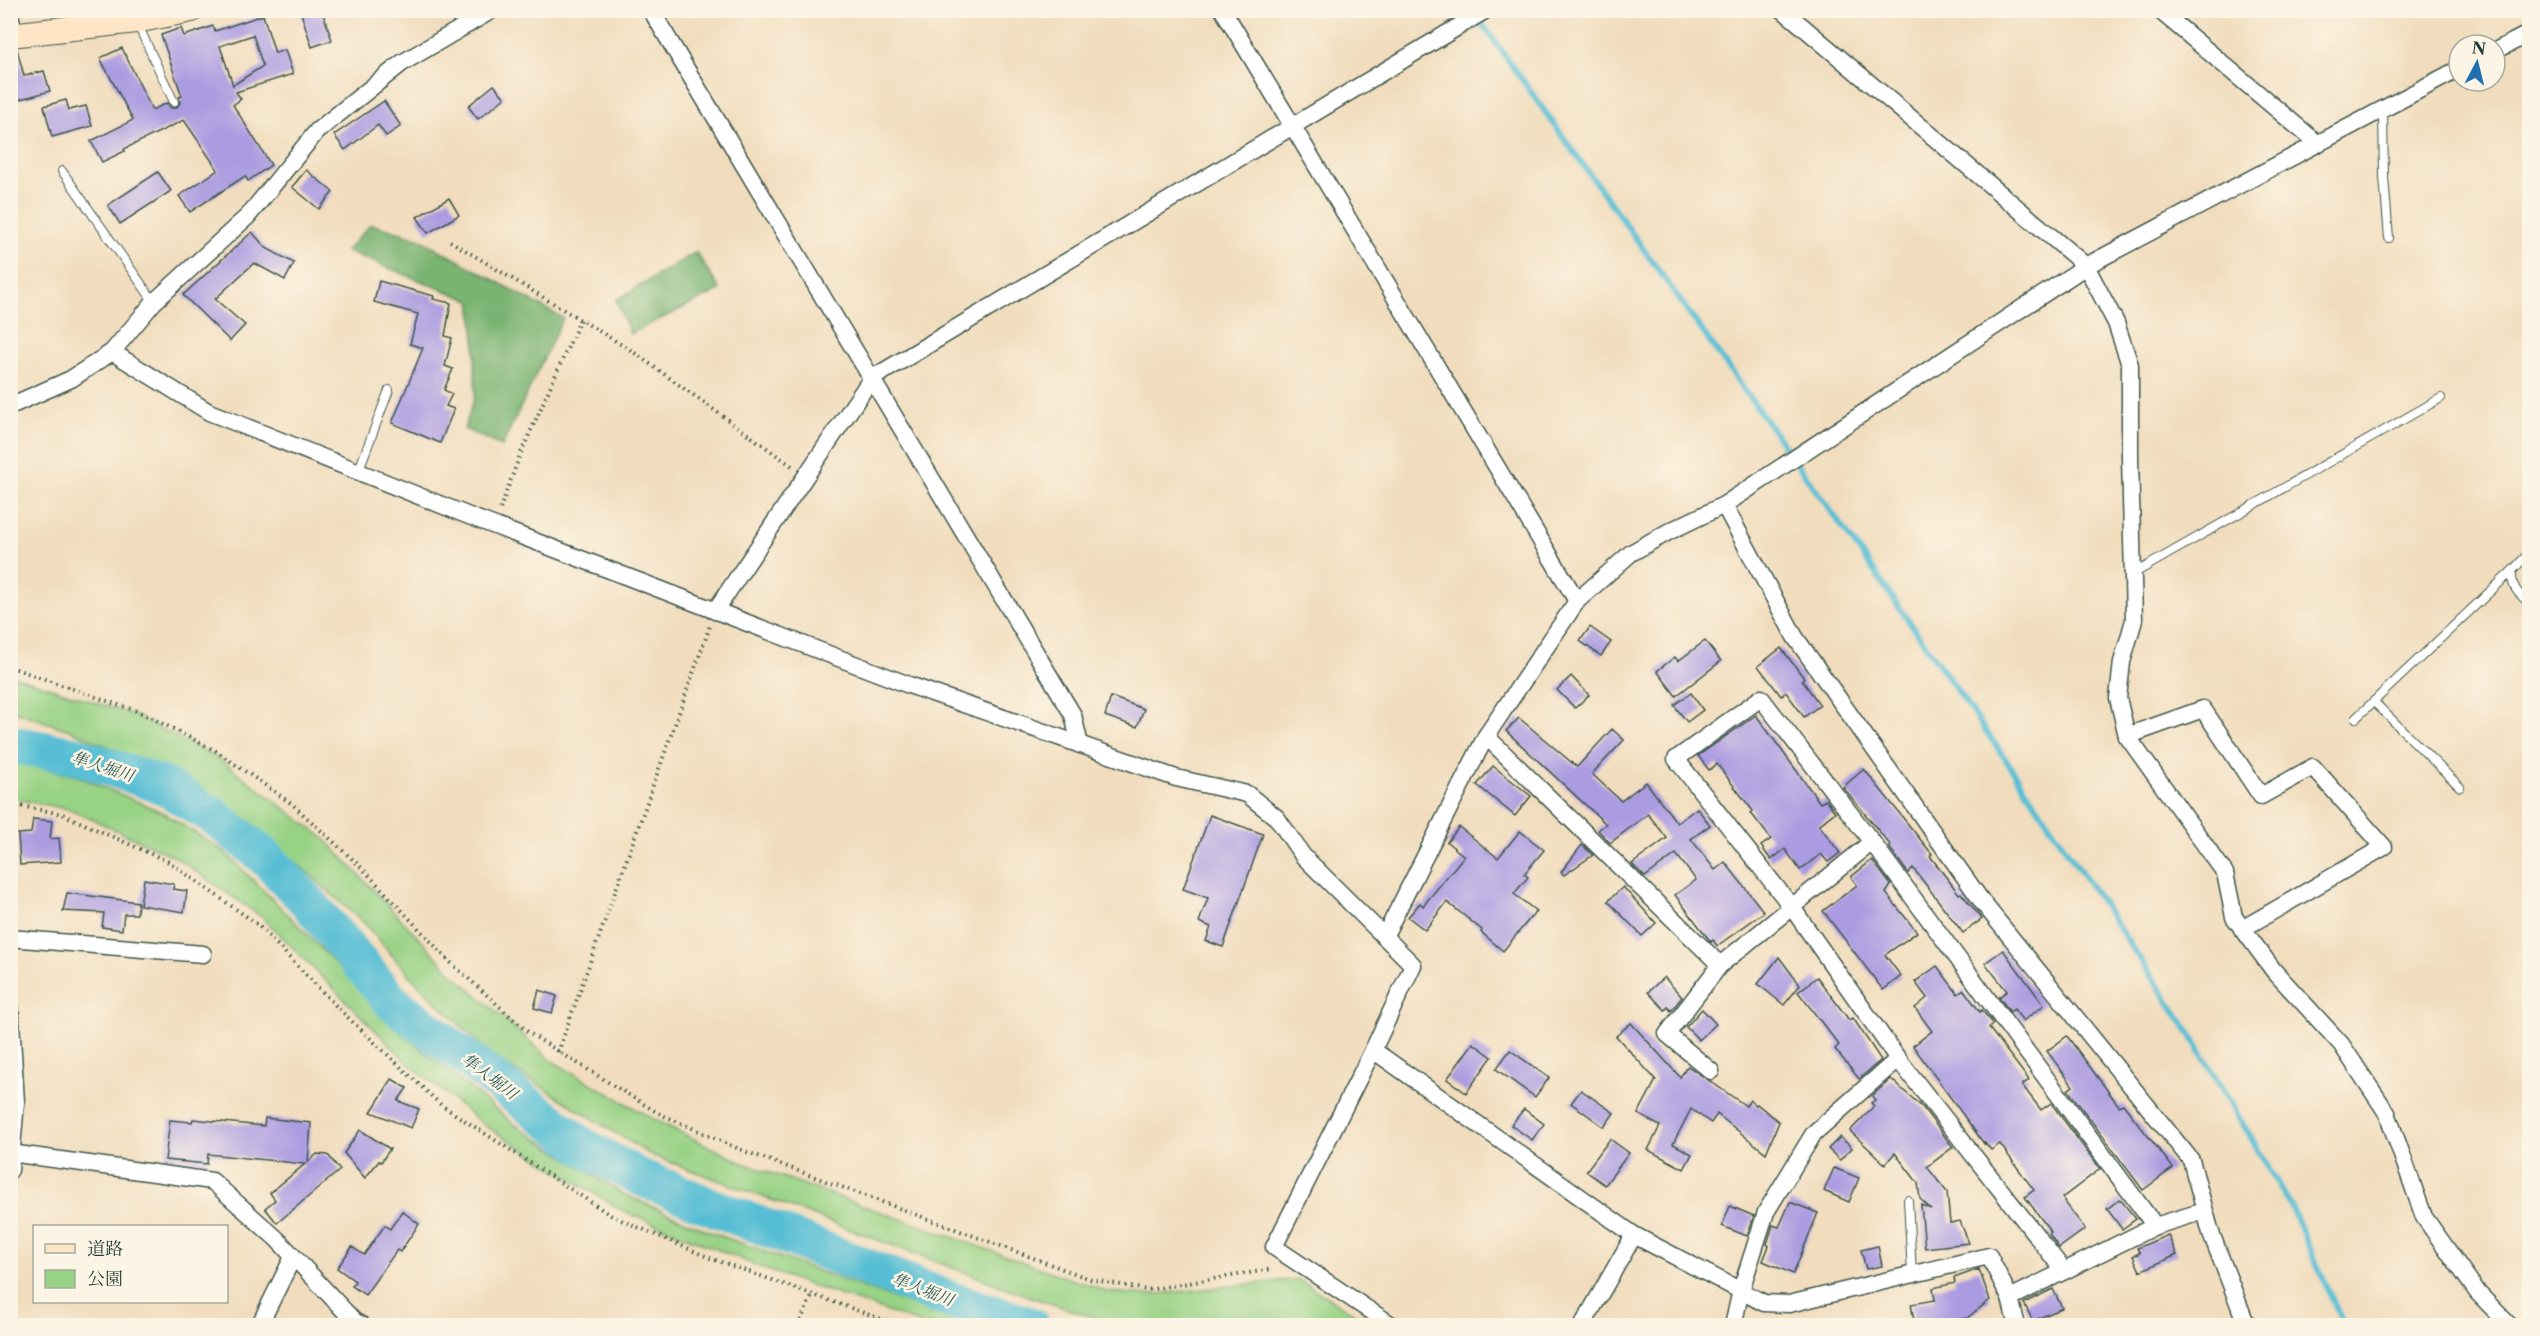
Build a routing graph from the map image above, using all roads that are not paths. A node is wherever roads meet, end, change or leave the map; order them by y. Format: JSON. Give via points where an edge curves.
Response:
{"nodes":[{"id":1,"x":192,"y":10,"type":"edge"},
{"id":2,"x":492,"y":10,"type":"edge"},
{"id":3,"x":651,"y":10,"type":"edge"},
{"id":4,"x":1223,"y":10,"type":"edge"},
{"id":5,"x":1486,"y":10,"type":"edge"},
{"id":6,"x":1783,"y":10,"type":"edge"},
{"id":7,"x":2159,"y":10,"type":"edge"},
{"id":8,"x":135,"y":16,"type":"edge"},
{"id":9,"x":12,"y":27,"type":"edge"},
{"id":10,"x":2529,"y":33,"type":"edge"},
{"id":11,"x":2507,"y":45,"type":"edge"},
{"id":12,"x":2447,"y":75,"type":"edge"},
{"id":13,"x":174,"y":102,"type":"dead end"},
{"id":14,"x":2383,"y":109,"type":"junction"},
{"id":15,"x":1292,"y":125,"type":"junction"},
{"id":16,"x":2317,"y":143,"type":"junction"},
{"id":17,"x":62,"y":171,"type":"dead end"},
{"id":18,"x":2389,"y":238,"type":"dead end"},
{"id":19,"x":2086,"y":266,"type":"junction"},
{"id":20,"x":154,"y":302,"type":"junction"},
{"id":21,"x":112,"y":352,"type":"junction"},
{"id":22,"x":872,"y":379,"type":"junction"},
{"id":23,"x":389,"y":390,"type":"dead end"},
{"id":24,"x":2441,"y":398,"type":"dead end"},
{"id":25,"x":10,"y":406,"type":"edge"},
{"id":26,"x":358,"y":472,"type":"junction"},
{"id":27,"x":1724,"y":505,"type":"junction"},
{"id":28,"x":2529,"y":552,"type":"edge"},
{"id":29,"x":2512,"y":571,"type":"junction"},
{"id":30,"x":2133,"y":574,"type":"junction"},
{"id":31,"x":1577,"y":601,"type":"junction"},
{"id":32,"x":2529,"y":604,"type":"edge"},
{"id":33,"x":716,"y":611,"type":"junction"},
{"id":34,"x":2374,"y":702,"type":"junction"},
{"id":35,"x":2356,"y":718,"type":"dead end"},
{"id":36,"x":1486,"y":736,"type":"junction"},
{"id":37,"x":2127,"y":736,"type":"junction"},
{"id":38,"x":1080,"y":745,"type":"junction"},
{"id":39,"x":2460,"y":787,"type":"dead end"},
{"id":40,"x":1872,"y":842,"type":"junction"},
{"id":41,"x":1791,"y":906,"type":"junction"},
{"id":42,"x":2242,"y":929,"type":"junction"},
{"id":43,"x":1384,"y":937,"type":"junction"},
{"id":44,"x":10,"y":938,"type":"edge"},
{"id":45,"x":202,"y":954,"type":"dead end"},
{"id":46,"x":1720,"y":965,"type":"junction"},
{"id":47,"x":10,"y":1005,"type":"edge"},
{"id":48,"x":1373,"y":1050,"type":"junction"},
{"id":49,"x":1898,"y":1059,"type":"junction"},
{"id":50,"x":1711,"y":1071,"type":"dead end"},
{"id":51,"x":11,"y":1158,"type":"edge"},
{"id":52,"x":1908,"y":1200,"type":"dead end"},
{"id":53,"x":2204,"y":1210,"type":"junction"},
{"id":54,"x":2155,"y":1226,"type":"junction"},
{"id":55,"x":1634,"y":1235,"type":"junction"},
{"id":56,"x":293,"y":1257,"type":"junction"},
{"id":57,"x":2064,"y":1271,"type":"junction"},
{"id":58,"x":1912,"y":1274,"type":"junction"},
{"id":59,"x":1742,"y":1290,"type":"junction"},
{"id":60,"x":2010,"y":1298,"type":"junction"},
{"id":61,"x":260,"y":1326,"type":"edge"},
{"id":62,"x":363,"y":1326,"type":"edge"},
{"id":63,"x":1393,"y":1326,"type":"edge"},
{"id":64,"x":1582,"y":1326,"type":"edge"},
{"id":65,"x":1733,"y":1326,"type":"edge"},
{"id":66,"x":2017,"y":1326,"type":"edge"},
{"id":67,"x":2247,"y":1326,"type":"edge"},
{"id":68,"x":2510,"y":1326,"type":"edge"}],
"edges":[{"from":1,"to":8,"type":"street"},
{"from":2,"to":20,"type":"street","via":[[402,63],[317,131],[248,216]]},
{"from":3,"to":22,"type":"street"},
{"from":4,"to":15,"type":"street"},
{"from":5,"to":15,"type":"street"},
{"from":6,"to":19,"type":"street"},
{"from":7,"to":16,"type":"street"},
{"from":8,"to":9,"type":"street"},
{"from":8,"to":13,"type":"lane"},
{"from":10,"to":11,"type":"street"},
{"from":12,"to":14,"type":"street"},
{"from":14,"to":16,"type":"street"},
{"from":14,"to":18,"type":"lane"},
{"from":15,"to":22,"type":"street"},
{"from":15,"to":31,"type":"street"},
{"from":16,"to":19,"type":"street"},
{"from":17,"to":20,"type":"lane"},
{"from":19,"to":27,"type":"street"},
{"from":19,"to":30,"type":"street","via":[[2116,323],[2130,365]]},
{"from":20,"to":21,"type":"street"},
{"from":21,"to":25,"type":"street","via":[[71,379]]},
{"from":21,"to":26,"type":"street","via":[[209,412]]},
{"from":22,"to":33,"type":"street"},
{"from":22,"to":38,"type":"street","via":[[1073,715]]},
{"from":23,"to":26,"type":"lane"},
{"from":24,"to":30,"type":"lane"},
{"from":26,"to":33,"type":"street"},
{"from":27,"to":31,"type":"street","via":[[1631,553]]},
{"from":27,"to":53,"type":"street","via":[[1795,637],[1983,903],[2191,1160]]},
{"from":28,"to":29,"type":"lane"},
{"from":29,"to":32,"type":"lane","via":[[2514,590]]},
{"from":29,"to":34,"type":"lane"},
{"from":30,"to":37,"type":"street","via":[[2134,620],[2122,662],[2118,698]]},
{"from":31,"to":36,"type":"street"},
{"from":33,"to":38,"type":"street"},
{"from":34,"to":35,"type":"lane"},
{"from":34,"to":39,"type":"lane"},
{"from":36,"to":43,"type":"street"},
{"from":36,"to":46,"type":"street"},
{"from":37,"to":42,"type":"street","via":[[2225,873],[2234,917]]},
{"from":37,"to":42,"type":"street","via":[[2203,709],[2261,796],[2313,767],[2384,847]]},
{"from":38,"to":43,"type":"street","via":[[1176,778],[1247,794],[1277,818],[1303,856]]},
{"from":40,"to":41,"type":"street"},
{"from":40,"to":41,"type":"street","via":[[1761,698],[1676,759]]},
{"from":40,"to":54,"type":"street"},
{"from":41,"to":46,"type":"street"},
{"from":41,"to":49,"type":"street"},
{"from":42,"to":68,"type":"street","via":[[2274,971],[2341,1044],[2387,1113],[2424,1217],[2478,1293]]},
{"from":43,"to":48,"type":"street","via":[[1413,965]]},
{"from":44,"to":45,"type":"street"},
{"from":46,"to":50,"type":"street","via":[[1667,1034]]},
{"from":47,"to":51,"type":"street","via":[[16,1102]]},
{"from":48,"to":55,"type":"street"},
{"from":48,"to":63,"type":"street","via":[[1274,1247]]},
{"from":49,"to":57,"type":"street"},
{"from":49,"to":59,"type":"street","via":[[1814,1133],[1766,1212]]},
{"from":51,"to":56,"type":"street","via":[[212,1181]]},
{"from":52,"to":58,"type":"lane"},
{"from":53,"to":54,"type":"street"},
{"from":53,"to":67,"type":"street"},
{"from":54,"to":57,"type":"street"},
{"from":55,"to":59,"type":"street"},
{"from":55,"to":64,"type":"street"},
{"from":56,"to":61,"type":"street"},
{"from":56,"to":62,"type":"street","via":[[354,1322]]},
{"from":57,"to":60,"type":"street"},
{"from":58,"to":59,"type":"street","via":[[1789,1304],[1764,1303]]},
{"from":58,"to":60,"type":"street","via":[[1989,1256]]},
{"from":59,"to":65,"type":"street"},
{"from":60,"to":66,"type":"street"}]}
